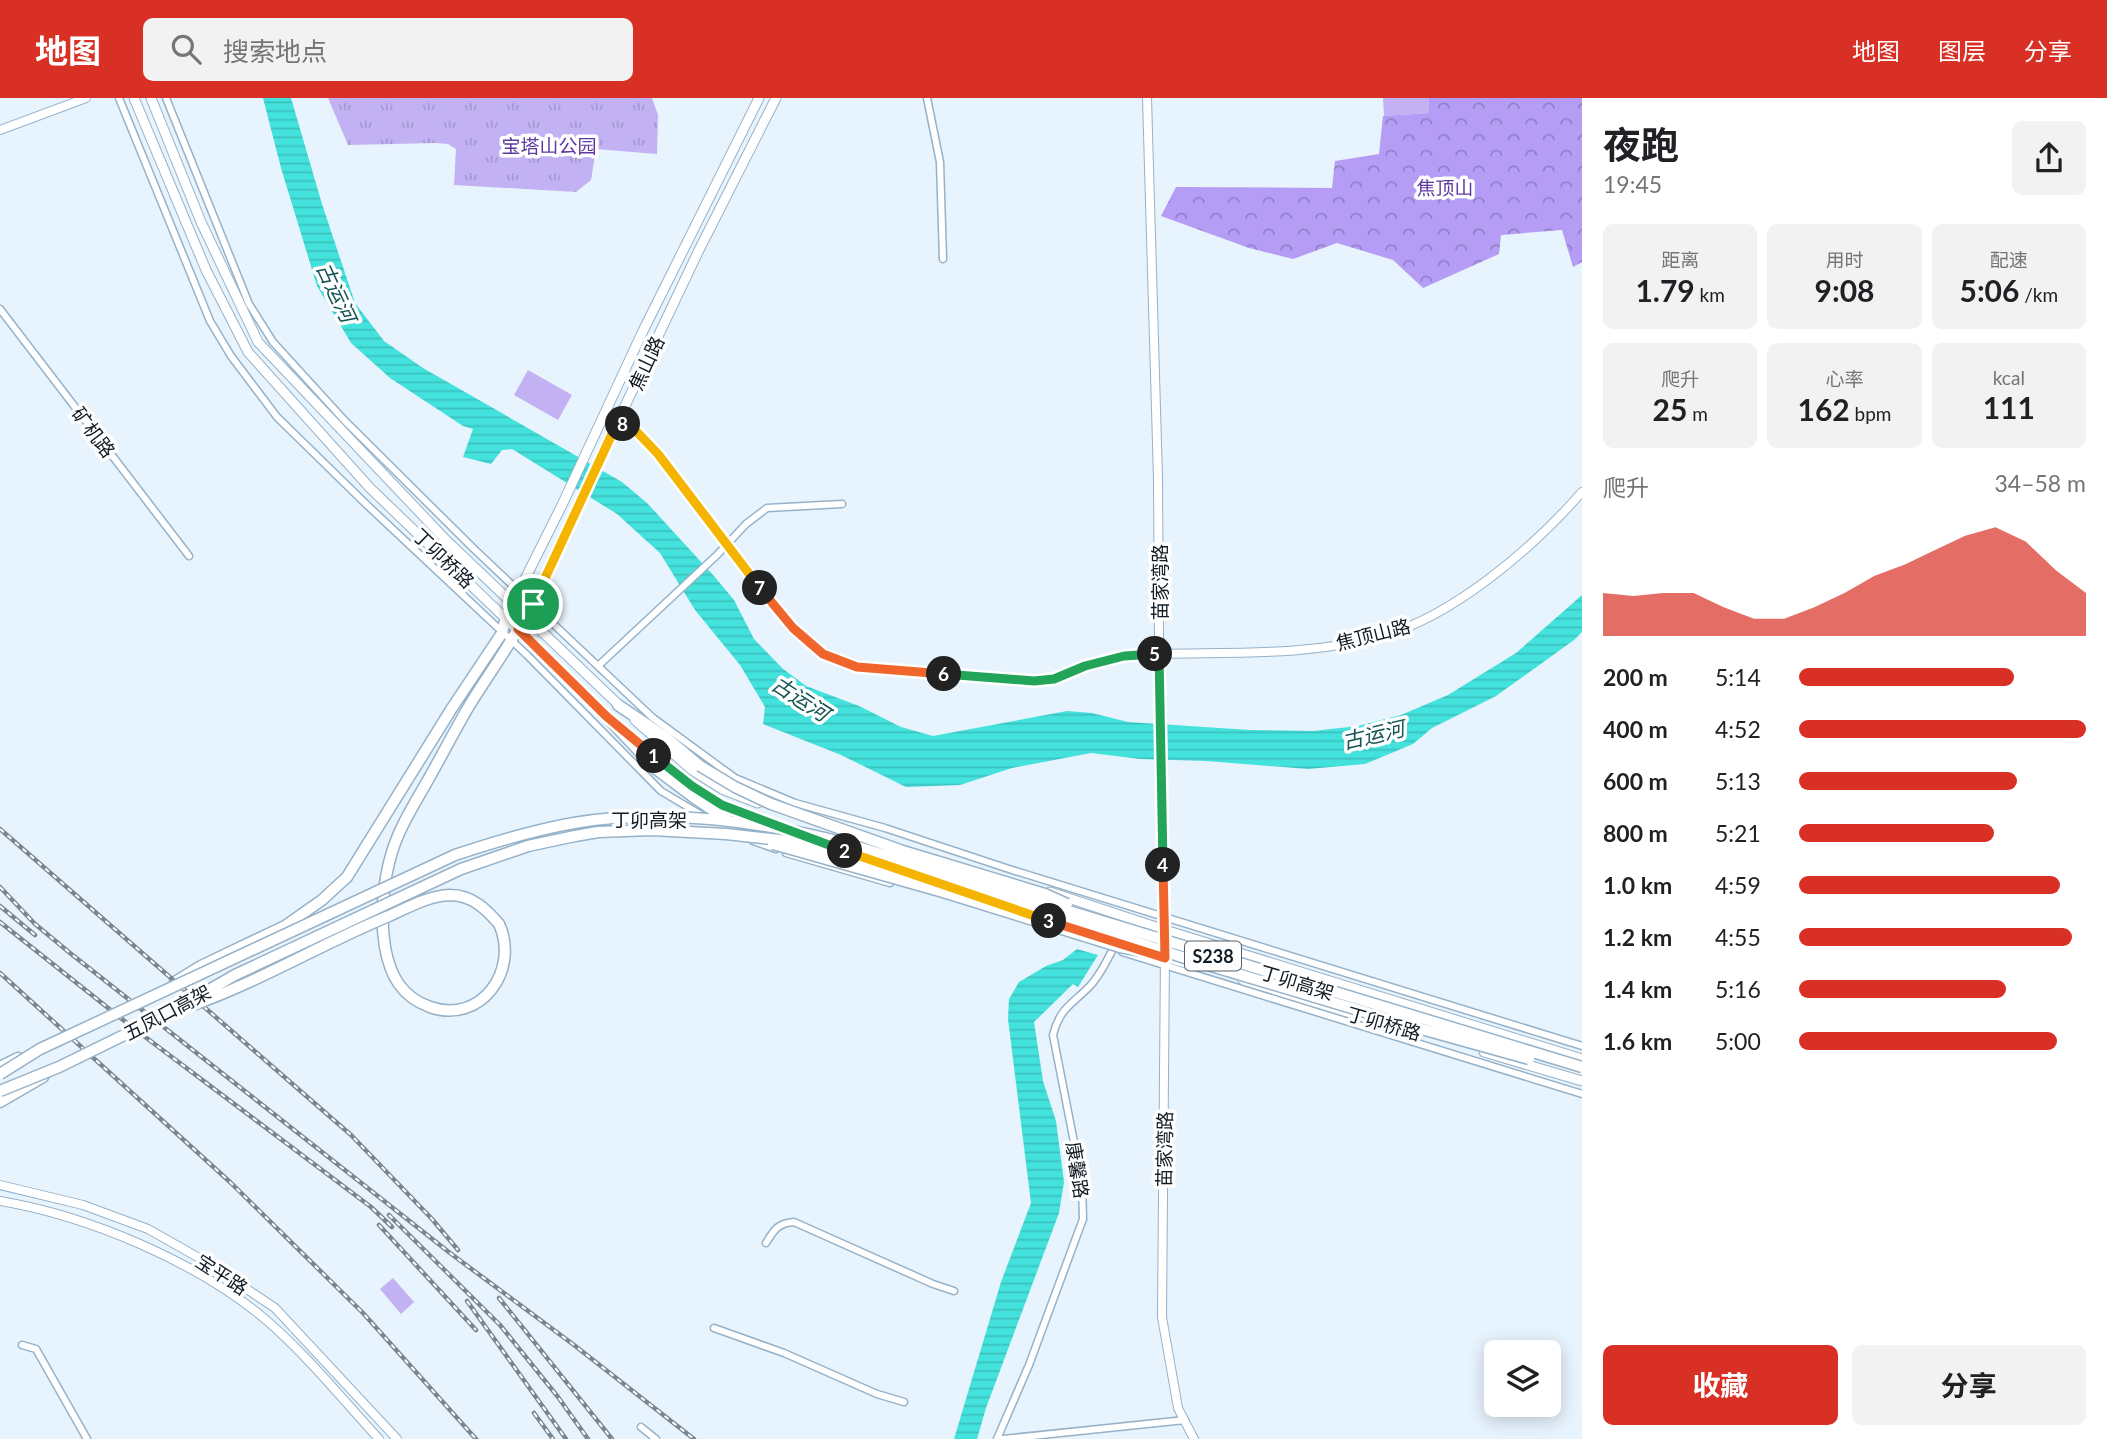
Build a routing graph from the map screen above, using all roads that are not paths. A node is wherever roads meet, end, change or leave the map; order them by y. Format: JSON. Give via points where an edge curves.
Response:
{"nodes":[{"id":1,"x":86,"y":98,"type":"edge"},
{"id":2,"x":119,"y":98,"type":"edge"},
{"id":3,"x":134,"y":98,"type":"edge"},
{"id":4,"x":151,"y":98,"type":"edge"},
{"id":5,"x":166,"y":98,"type":"edge"},
{"id":6,"x":760,"y":98,"type":"edge"},
{"id":7,"x":776,"y":98,"type":"edge"},
{"id":8,"x":927,"y":98,"type":"edge"},
{"id":9,"x":1147,"y":98,"type":"edge"},
{"id":10,"x":0,"y":130,"type":"edge"},
{"id":11,"x":943,"y":258,"type":"dead end"},
{"id":12,"x":0,"y":309,"type":"edge"},
{"id":13,"x":618,"y":421,"type":"junction"},
{"id":14,"x":1582,"y":492,"type":"edge"},
{"id":15,"x":842,"y":504,"type":"dead end"},
{"id":16,"x":727,"y":544,"type":"junction"},
{"id":17,"x":189,"y":556,"type":"dead end"},
{"id":18,"x":519,"y":592,"type":"junction"},
{"id":19,"x":533,"y":604,"type":"junction"},
{"id":20,"x":512,"y":605,"type":"junction"},
{"id":21,"x":506,"y":617,"type":"junction"},
{"id":22,"x":526,"y":617,"type":"junction"},
{"id":23,"x":518,"y":629,"type":"junction"},
{"id":24,"x":502,"y":633,"type":"junction"},
{"id":25,"x":511,"y":642,"type":"junction"},
{"id":26,"x":1159,"y":654,"type":"junction"},
{"id":27,"x":598,"y":666,"type":"junction"},
{"id":28,"x":618,"y":705,"type":"junction"},
{"id":29,"x":606,"y":716,"type":"junction"},
{"id":30,"x":328,"y":915,"type":"joint"},
{"id":31,"x":1165,"y":917,"type":"junction"},
{"id":32,"x":1105,"y":921,"type":"junction"},
{"id":33,"x":331,"y":928,"type":"joint"},
{"id":34,"x":1165,"y":930,"type":"junction"},
{"id":35,"x":1113,"y":949,"type":"junction"},
{"id":36,"x":1188,"y":959,"type":"junction"},
{"id":37,"x":1166,"y":962,"type":"junction"},
{"id":38,"x":155,"y":995,"type":"junction"},
{"id":39,"x":167,"y":1014,"type":"junction"},
{"id":40,"x":1582,"y":1046,"type":"edge"},
{"id":41,"x":40,"y":1049,"type":"junction"},
{"id":42,"x":1582,"y":1059,"type":"edge"},
{"id":43,"x":0,"y":1067,"type":"edge"},
{"id":44,"x":59,"y":1067,"type":"junction"},
{"id":45,"x":1582,"y":1067,"type":"edge"},
{"id":46,"x":0,"y":1074,"type":"edge"},
{"id":47,"x":1582,"y":1074,"type":"edge"},
{"id":48,"x":1582,"y":1081,"type":"edge"},
{"id":49,"x":0,"y":1091,"type":"edge"},
{"id":50,"x":1582,"y":1094,"type":"edge"},
{"id":51,"x":0,"y":1102,"type":"edge"},
{"id":52,"x":0,"y":1185,"type":"edge"},
{"id":53,"x":0,"y":1201,"type":"edge"},
{"id":54,"x":766,"y":1243,"type":"dead end"},
{"id":55,"x":954,"y":1291,"type":"dead end"},
{"id":56,"x":714,"y":1328,"type":"dead end"},
{"id":57,"x":22,"y":1345,"type":"dead end"},
{"id":58,"x":904,"y":1402,"type":"dead end"},
{"id":59,"x":1185,"y":1420,"type":"junction"},
{"id":60,"x":641,"y":1427,"type":"dead end"},
{"id":61,"x":87,"y":1439,"type":"edge"},
{"id":62,"x":379,"y":1439,"type":"edge"},
{"id":63,"x":397,"y":1439,"type":"edge"},
{"id":64,"x":656,"y":1439,"type":"edge"},
{"id":65,"x":997,"y":1439,"type":"edge"},
{"id":66,"x":1003,"y":1439,"type":"edge"},
{"id":67,"x":1194,"y":1439,"type":"edge"}],
"edges":[{"from":1,"to":10,"type":"street"},
{"from":2,"to":24,"type":"street","via":[[210,321],[231,356],[277,417]]},
{"from":3,"to":21,"type":"main road","name":"丁卯桥路","number":"S238","via":[[205,271],[248,352],[370,488]]},
{"from":4,"to":20,"type":"main road","name":"丁卯桥路","number":"S238","via":[[201,222],[258,342]]},
{"from":5,"to":18,"type":"street","via":[[248,304],[274,342],[345,421]]},
{"from":6,"to":18,"type":"main road","name":"焦山路"},
{"from":7,"to":13,"type":"main road","name":"焦山路"},
{"from":8,"to":11,"type":"street","via":[[940,162]]},
{"from":9,"to":26,"type":"street","name":"苗家湾路"},
{"from":12,"to":17,"type":"street","name":"矿机路"},
{"from":13,"to":16,"type":"street","via":[[636,431],[658,454]]},
{"from":13,"to":19,"type":"main road","name":"焦山路"},
{"from":14,"to":26,"type":"street","name":"焦顶山路","via":[[1510,563],[1416,624],[1380,637],[1296,651]]},
{"from":15,"to":16,"type":"street","via":[[767,509]]},
{"from":16,"to":26,"type":"street","via":[[793,628],[823,654],[857,667],[1034,681],[1124,656]]},
{"from":16,"to":27,"type":"street"},
{"from":18,"to":19,"type":"street"},
{"from":18,"to":20,"type":"main road","name":"焦山路"},
{"from":19,"to":22,"type":"main road","name":"焦山路"},
{"from":19,"to":27,"type":"street"},
{"from":20,"to":21,"type":"main road","name":"焦山路"},
{"from":20,"to":22,"type":"main road","name":"丁卯桥路","number":"S238"},
{"from":21,"to":23,"type":"main road","name":"丁卯桥路","number":"S238"},
{"from":21,"to":24,"type":"highway"},
{"from":22,"to":23,"type":"main road","name":"焦山路"},
{"from":22,"to":28,"type":"main road","name":"丁卯桥路","number":"S238"},
{"from":23,"to":25,"type":"highway"},
{"from":23,"to":29,"type":"main road","name":"丁卯桥路","number":"S238"},
{"from":24,"to":25,"type":"street"},
{"from":24,"to":38,"type":"highway","bridge":true,"via":[[347,877],[285,926],[201,966]]},
{"from":25,"to":35,"type":"street","via":[[661,791],[738,836]]},
{"from":25,"to":39,"type":"highway","bridge":true,"via":[[403,824],[392,851],[384,897],[383,929],[388,963],[405,993],[438,1010],[473,1006],[485,997],[504,967],[505,938],[486,908],[453,895],[431,898],[364,926],[230,992]]},
{"from":26,"to":31,"type":"street","name":"苗家湾路"},
{"from":27,"to":31,"type":"street","via":[[653,718],[735,778],[795,803]]},
{"from":28,"to":32,"type":"highway","bridge":true,"via":[[667,737],[700,766],[771,804],[1045,894]]},
{"from":28,"to":34,"type":"main road","name":"丁卯桥路","number":"S238","via":[[692,770],[722,789],[784,813],[1001,875]]},
{"from":29,"to":36,"type":"highway","bridge":true,"via":[[656,769],[695,799],[773,844],[1120,947]]},
{"from":29,"to":37,"type":"main road","name":"丁卯桥路","number":"S238","via":[[682,779],[722,805]]},
{"from":30,"to":32,"type":"highway","name":"丁卯高架","number":"S238","bridge":true,"via":[[493,842],[575,823],[631,818],[722,820],[799,831]]},
{"from":30,"to":38,"type":"highway","name":"五凤口高架","bridge":true},
{"from":31,"to":34,"type":"street","name":"苗家湾路"},
{"from":31,"to":40,"type":"street"},
{"from":32,"to":45,"type":"highway","name":"丁卯高架","number":"S238","bridge":true},
{"from":33,"to":36,"type":"highway","name":"丁卯高架","number":"S238","bridge":true,"via":[[437,879],[528,846],[598,832],[652,830],[788,841],[1047,913]]},
{"from":33,"to":39,"type":"highway","name":"五凤口高架","bridge":true},
{"from":34,"to":37,"type":"street","name":"苗家湾路"},
{"from":34,"to":42,"type":"main road","name":"丁卯桥路","number":"S238"},
{"from":35,"to":37,"type":"street"},
{"from":35,"to":65,"type":"street","name":"康馨路","via":[[1089,987],[1065,1007],[1053,1035],[1083,1183],[1083,1219]]},
{"from":36,"to":47,"type":"highway","name":"丁卯高架","number":"S238","bridge":true},
{"from":37,"to":48,"type":"main road","name":"丁卯桥路","number":"S238","via":[[1202,967]]},
{"from":37,"to":50,"type":"street"},
{"from":37,"to":59,"type":"street","name":"苗家湾路","via":[[1162,1317],[1178,1408]]},
{"from":38,"to":41,"type":"highway","name":"五凤口高架","bridge":true},
{"from":39,"to":44,"type":"highway","name":"五凤口高架","bridge":true},
{"from":41,"to":43,"type":"highway","bridge":true},
{"from":41,"to":46,"type":"highway","name":"五凤口高架","bridge":true},
{"from":44,"to":49,"type":"highway","name":"五凤口高架","bridge":true},
{"from":44,"to":51,"type":"highway","bridge":true},
{"from":52,"to":63,"type":"street","name":"宝平路","via":[[83,1205],[148,1229],[208,1263],[275,1308]]},
{"from":53,"to":62,"type":"street","name":"宝平路","via":[[54,1212],[141,1245],[200,1275],[264,1319]]},
{"from":54,"to":55,"type":"street","via":[[776,1227],[793,1222]]},
{"from":56,"to":58,"type":"street"},
{"from":57,"to":61,"type":"street","via":[[36,1349]]},
{"from":59,"to":66,"type":"street"},
{"from":59,"to":67,"type":"street","name":"苗家湾路"},
{"from":60,"to":64,"type":"street"}]}
